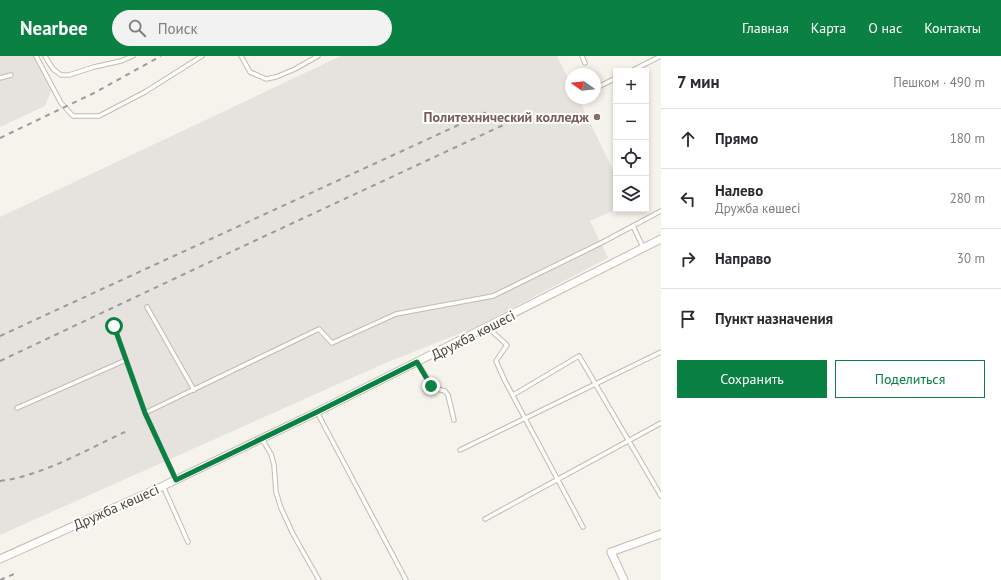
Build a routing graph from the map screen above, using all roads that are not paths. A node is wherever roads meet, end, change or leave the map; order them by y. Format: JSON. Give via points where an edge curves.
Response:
{"nodes":[{"id":1,"x":36,"y":56,"type":"edge"},
{"id":2,"x":44,"y":56,"type":"edge"},
{"id":3,"x":133,"y":56,"type":"edge"},
{"id":4,"x":202,"y":56,"type":"edge"},
{"id":5,"x":241,"y":56,"type":"edge"},
{"id":6,"x":307,"y":56,"type":"edge"},
{"id":7,"x":318,"y":56,"type":"edge"},
{"id":8,"x":582,"y":56,"type":"edge"},
{"id":9,"x":661,"y":56,"type":"edge"},
{"id":10,"x":309,"y":61,"type":"junction"},
{"id":11,"x":585,"y":63,"type":"dead end"},
{"id":12,"x":637,"y":68,"type":"edge"},
{"id":13,"x":11,"y":75,"type":"dead end"},
{"id":14,"x":0,"y":78,"type":"edge"},
{"id":15,"x":613,"y":80,"type":"edge"},
{"id":16,"x":601,"y":86,"type":"edge"},
{"id":17,"x":661,"y":211,"type":"edge"},
{"id":18,"x":633,"y":226,"type":"junction"},
{"id":19,"x":661,"y":239,"type":"edge"},
{"id":20,"x":644,"y":248,"type":"junction"},
{"id":21,"x":147,"y":307,"type":"dead end"},
{"id":22,"x":114,"y":326,"type":"dead end"},
{"id":23,"x":488,"y":327,"type":"junction"},
{"id":24,"x":661,"y":352,"type":"edge"},
{"id":25,"x":126,"y":360,"type":"junction"},
{"id":26,"x":417,"y":362,"type":"junction"},
{"id":27,"x":596,"y":385,"type":"junction"},
{"id":28,"x":194,"y":390,"type":"junction"},
{"id":29,"x":512,"y":395,"type":"junction"},
{"id":30,"x":17,"y":408,"type":"dead end"},
{"id":31,"x":317,"y":412,"type":"junction"},
{"id":32,"x":145,"y":413,"type":"junction"},
{"id":33,"x":525,"y":419,"type":"junction"},
{"id":34,"x":454,"y":420,"type":"dead end"},
{"id":35,"x":661,"y":423,"type":"edge"},
{"id":36,"x":262,"y":439,"type":"junction"},
{"id":37,"x":628,"y":441,"type":"junction"},
{"id":38,"x":460,"y":450,"type":"dead end"},
{"id":39,"x":558,"y":479,"type":"junction"},
{"id":40,"x":176,"y":480,"type":"junction"},
{"id":41,"x":164,"y":486,"type":"junction"},
{"id":42,"x":661,"y":496,"type":"edge"},
{"id":43,"x":485,"y":518,"type":"dead end"},
{"id":44,"x":583,"y":527,"type":"dead end"},
{"id":45,"x":661,"y":534,"type":"edge"},
{"id":46,"x":188,"y":542,"type":"dead end"},
{"id":47,"x":0,"y":559,"type":"edge"},
{"id":48,"x":319,"y":580,"type":"edge"},
{"id":49,"x":406,"y":580,"type":"edge"},
{"id":50,"x":624,"y":580,"type":"edge"}],
"edges":[{"from":1,"to":4,"type":"lane","via":[[61,103],[73,116],[99,116],[145,92]]},
{"from":2,"to":3,"type":"lane","via":[[61,75],[69,75]]},
{"from":5,"to":10,"type":"lane","via":[[250,72],[266,79],[276,77]]},
{"from":6,"to":10,"type":"lane"},
{"from":7,"to":10,"type":"lane"},
{"from":8,"to":11,"type":"lane"},
{"from":9,"to":12,"type":"lane"},
{"from":13,"to":14,"type":"lane"},
{"from":15,"to":16,"type":"lane"},
{"from":17,"to":18,"type":"lane"},
{"from":18,"to":20,"type":"lane"},
{"from":18,"to":28,"type":"lane","via":[[493,296],[396,314],[332,342],[319,329]]},
{"from":19,"to":20,"type":"street","name":"Дружба көшесі"},
{"from":20,"to":23,"type":"street","name":"Дружба көшесі"},
{"from":21,"to":28,"type":"lane"},
{"from":22,"to":25,"type":"lane"},
{"from":23,"to":26,"type":"street","name":"Дружба көшесі"},
{"from":23,"to":29,"type":"lane","via":[[507,345],[496,361]]},
{"from":24,"to":27,"type":"lane"},
{"from":25,"to":30,"type":"lane"},
{"from":25,"to":32,"type":"lane"},
{"from":26,"to":31,"type":"street","name":"Дружба көшесі"},
{"from":26,"to":34,"type":"lane","via":[[431,386],[445,391],[448,395]]},
{"from":27,"to":29,"type":"lane","via":[[579,356]]},
{"from":27,"to":33,"type":"lane"},
{"from":27,"to":37,"type":"lane"},
{"from":28,"to":32,"type":"lane"},
{"from":29,"to":33,"type":"lane"},
{"from":31,"to":36,"type":"street","name":"Дружба көшесі"},
{"from":31,"to":49,"type":"lane"},
{"from":32,"to":40,"type":"lane"},
{"from":33,"to":38,"type":"lane"},
{"from":33,"to":39,"type":"lane"},
{"from":35,"to":37,"type":"lane"},
{"from":36,"to":40,"type":"street","name":"Дружба көшесі"},
{"from":36,"to":48,"type":"lane","via":[[271,454],[276,492],[281,508]]},
{"from":37,"to":39,"type":"lane"},
{"from":37,"to":42,"type":"lane"},
{"from":39,"to":43,"type":"lane"},
{"from":39,"to":44,"type":"lane"},
{"from":40,"to":41,"type":"street","name":"Дружба көшесі"},
{"from":41,"to":46,"type":"lane"},
{"from":41,"to":47,"type":"street","name":"Дружба көшесі"},
{"from":45,"to":50,"type":"street","via":[[612,552]]}]}
